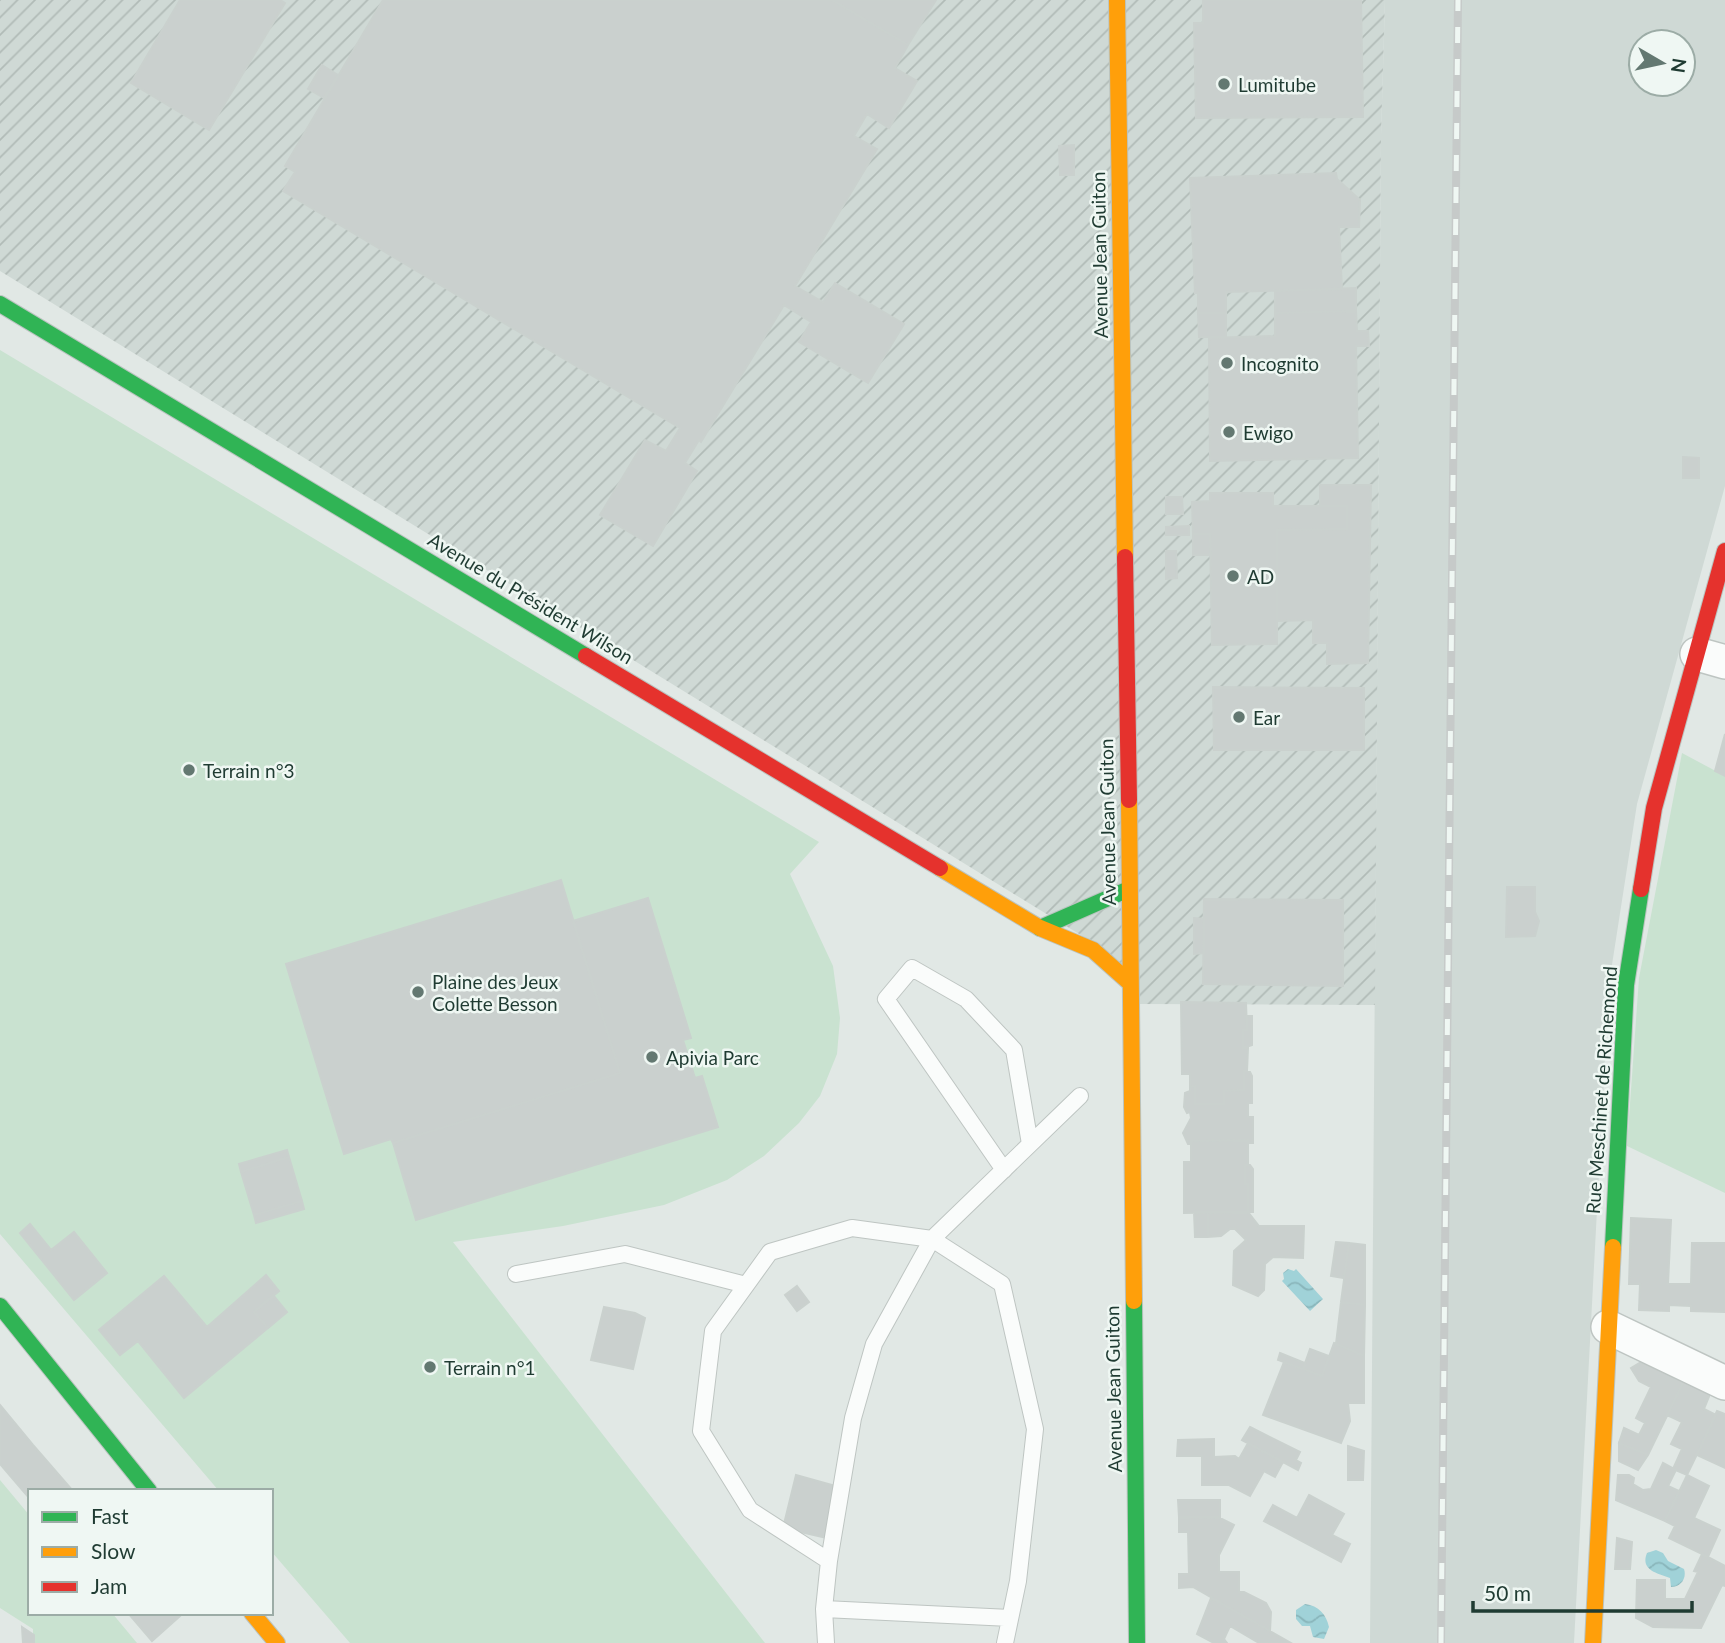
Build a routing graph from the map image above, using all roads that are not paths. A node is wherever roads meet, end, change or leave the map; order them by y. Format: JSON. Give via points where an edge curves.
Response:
{"nodes":[{"id":1,"x":1117,"y":0,"type":"edge"},
{"id":2,"x":0,"y":304,"type":"edge"},
{"id":3,"x":1725,"y":551,"type":"edge"},
{"id":4,"x":1711,"y":658,"type":"edge"},
{"id":5,"x":1129,"y":889,"type":"junction"},
{"id":6,"x":1040,"y":928,"type":"junction"},
{"id":7,"x":1130,"y":983,"type":"junction"},
{"id":8,"x":1080,"y":1096,"type":"dead end"},
{"id":9,"x":1030,"y":1144,"type":"junction"},
{"id":10,"x":1004,"y":1170,"type":"junction"},
{"id":11,"x":932,"y":1239,"type":"junction"},
{"id":12,"x":516,"y":1275,"type":"dead end"},
{"id":13,"x":746,"y":1285,"type":"junction"},
{"id":14,"x":0,"y":1307,"type":"edge"},
{"id":15,"x":1608,"y":1326,"type":"junction"},
{"id":16,"x":1725,"y":1383,"type":"edge"},
{"id":17,"x":147,"y":1489,"type":"edge"},
{"id":18,"x":829,"y":1561,"type":"junction"},
{"id":19,"x":824,"y":1609,"type":"junction"},
{"id":20,"x":254,"y":1615,"type":"edge"},
{"id":21,"x":1010,"y":1618,"type":"junction"},
{"id":22,"x":277,"y":1643,"type":"edge"},
{"id":23,"x":826,"y":1643,"type":"edge"},
{"id":24,"x":1005,"y":1643,"type":"edge"},
{"id":25,"x":1137,"y":1643,"type":"edge"},
{"id":26,"x":1593,"y":1643,"type":"edge"}],
"edges":[{"from":1,"to":5,"type":"street","name":"Avenue Jean Guiton"},
{"from":2,"to":6,"type":"street","name":"Avenue du Président Wilson"},
{"from":3,"to":4,"type":"street","name":"Rue Meschinet de Richemond"},
{"from":4,"to":15,"type":"street","name":"Rue Meschinet de Richemond","via":[[1654,808],[1626,985]]},
{"from":5,"to":6,"type":"street"},
{"from":5,"to":7,"type":"street","name":"Avenue Jean Guiton"},
{"from":6,"to":7,"type":"street","name":"Avenue du Président Wilson","via":[[1093,950]]},
{"from":7,"to":25,"type":"street","name":"Avenue Jean Guiton"},
{"from":8,"to":9,"type":"lane"},
{"from":9,"to":10,"type":"lane"},
{"from":9,"to":10,"type":"lane","via":[[1014,1050],[966,999],[912,968],[886,999]]},
{"from":10,"to":11,"type":"lane"},
{"from":11,"to":13,"type":"lane","via":[[852,1228],[770,1252]]},
{"from":11,"to":18,"type":"lane","via":[[874,1344],[853,1419]]},
{"from":11,"to":21,"type":"lane","via":[[1002,1284],[1035,1429]]},
{"from":12,"to":13,"type":"lane","via":[[625,1254]]},
{"from":13,"to":18,"type":"lane","via":[[713,1331],[701,1431],[750,1510]]},
{"from":14,"to":17,"type":"street"},
{"from":15,"to":16,"type":"street"},
{"from":15,"to":26,"type":"street","name":"Rue Meschinet de Richemond"},
{"from":18,"to":19,"type":"lane"},
{"from":19,"to":21,"type":"lane"},
{"from":19,"to":23,"type":"lane"},
{"from":20,"to":22,"type":"street"},
{"from":21,"to":24,"type":"lane"}]}
